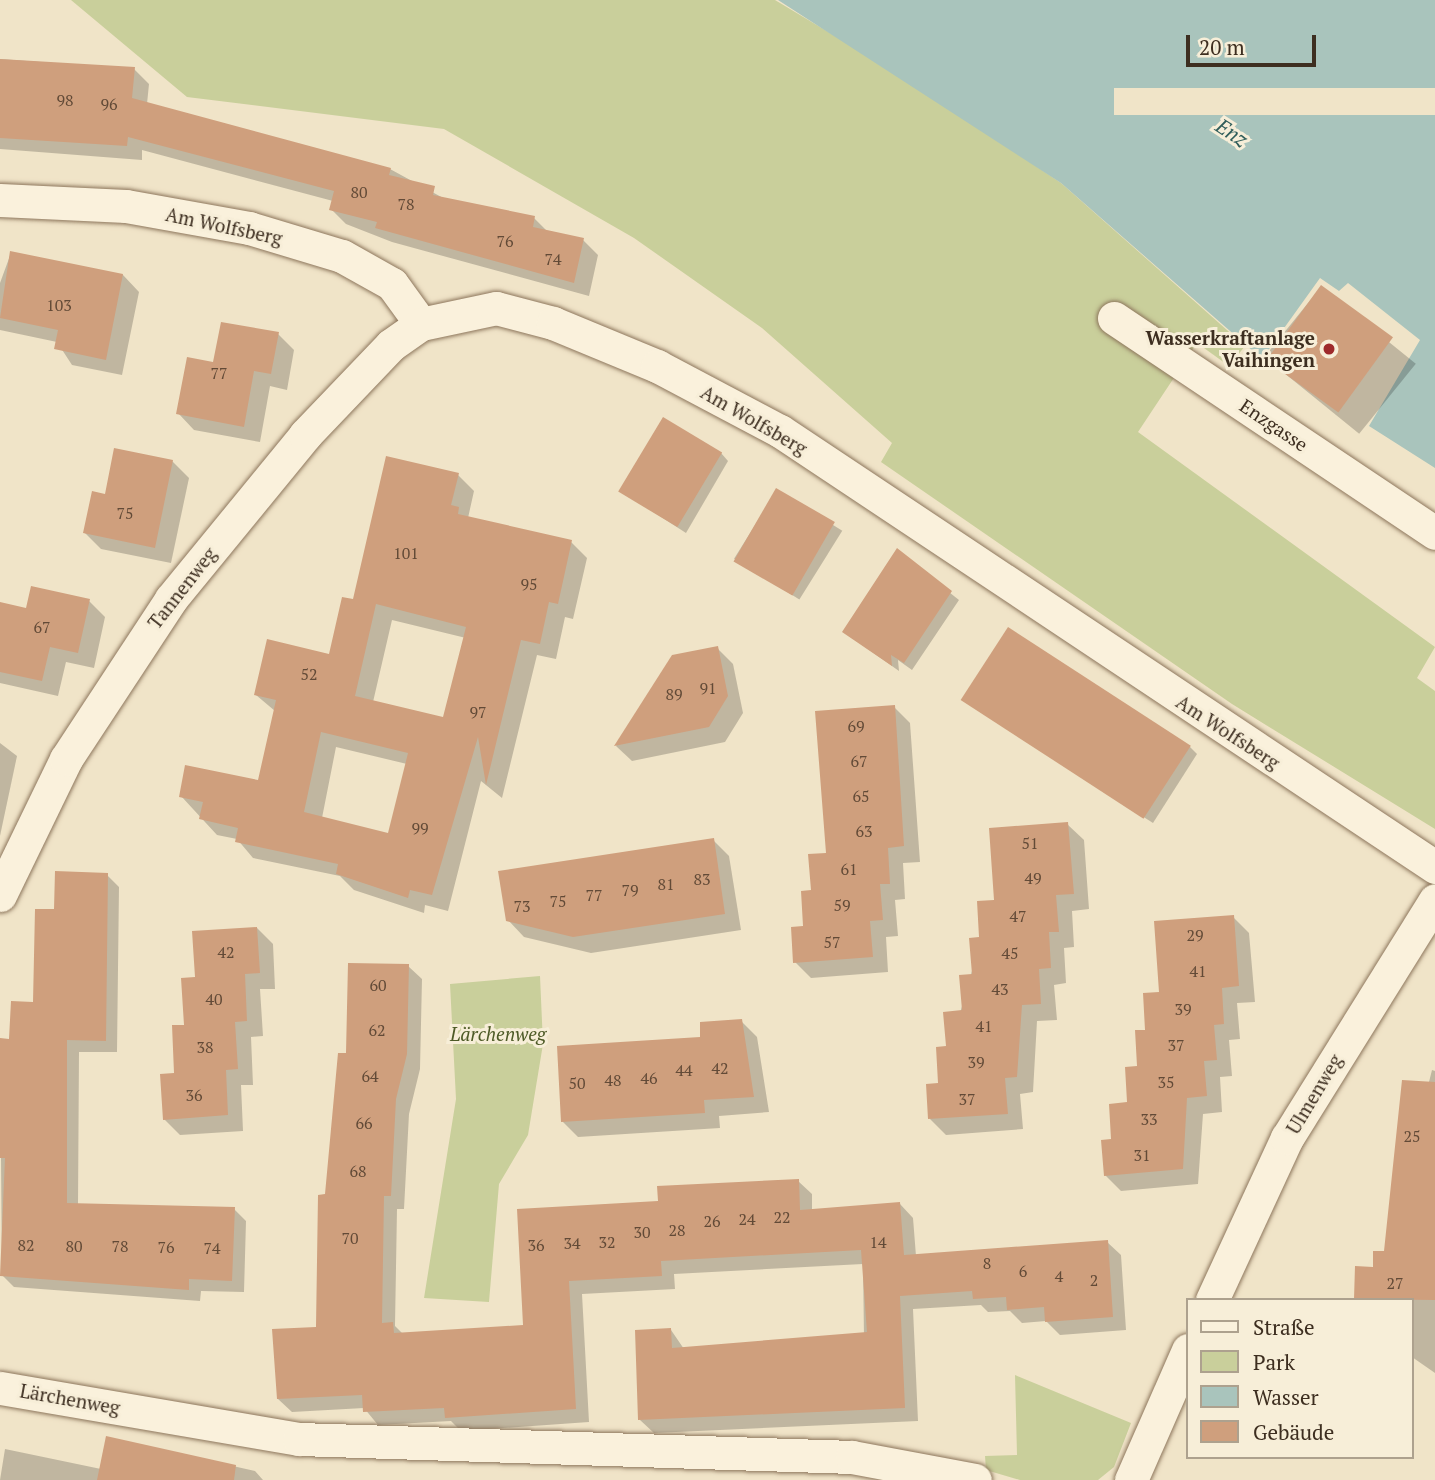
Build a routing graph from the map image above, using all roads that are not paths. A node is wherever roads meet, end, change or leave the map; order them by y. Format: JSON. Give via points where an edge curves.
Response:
{"nodes":[{"id":1,"x":0,"y":200,"type":"edge"},
{"id":2,"x":1114,"y":318,"type":"dead end"},
{"id":3,"x":421,"y":324,"type":"junction"},
{"id":4,"x":1435,"y":533,"type":"edge"},
{"id":5,"x":1435,"y":867,"type":"edge"},
{"id":6,"x":0,"y":895,"type":"edge"},
{"id":7,"x":1435,"y":900,"type":"edge"},
{"id":8,"x":1213,"y":1298,"type":"edge"},
{"id":9,"x":1186,"y":1355,"type":"edge"},
{"id":10,"x":0,"y":1388,"type":"edge"},
{"id":11,"x":975,"y":1480,"type":"edge"},
{"id":12,"x":1131,"y":1480,"type":"edge"}],
"edges":[{"from":1,"to":3,"type":"street","name":"Am Wolfsberg","via":[[126,206],[250,228],[342,256],[382,278]]},
{"from":2,"to":4,"type":"street","name":"Enzgasse"},
{"from":3,"to":5,"type":"street","name":"Am Wolfsberg","via":[[496,308],[553,323],[657,366],[780,431]]},
{"from":3,"to":6,"type":"street","name":"Tannenweg","via":[[391,345],[305,435],[171,599],[66,759]]},
{"from":7,"to":8,"type":"street","name":"Ulmenweg","via":[[1287,1138]]},
{"from":9,"to":12,"type":"street"},
{"from":10,"to":11,"type":"street","name":"Lärchenweg","via":[[299,1439],[852,1457]]}]}
